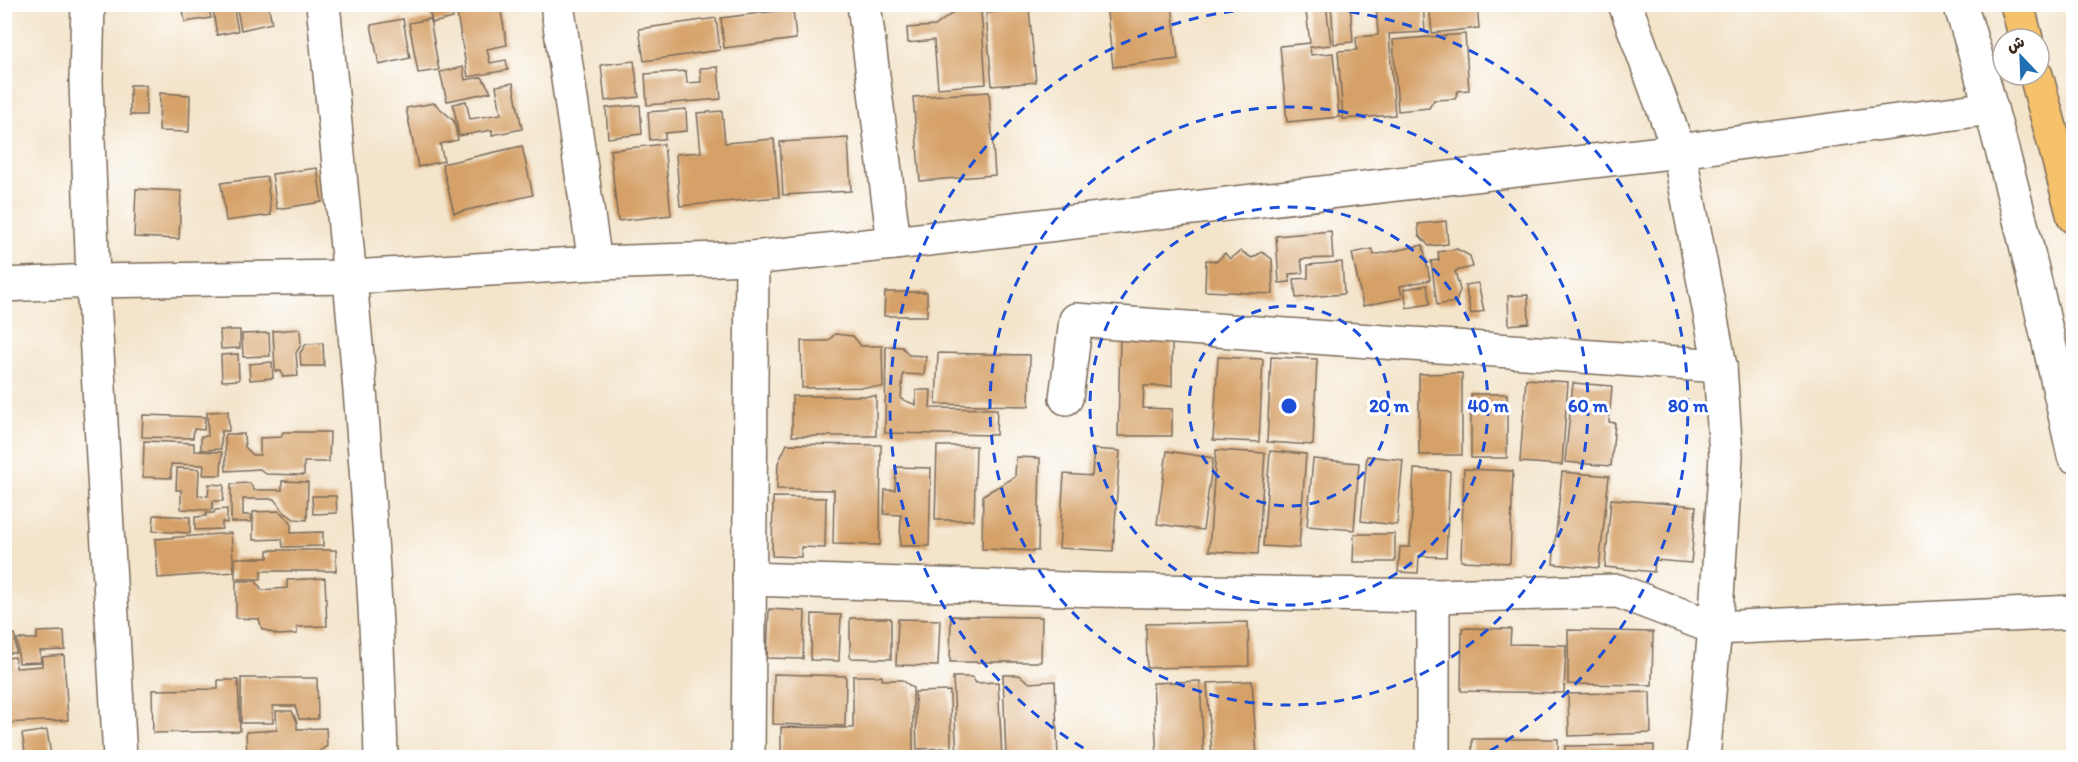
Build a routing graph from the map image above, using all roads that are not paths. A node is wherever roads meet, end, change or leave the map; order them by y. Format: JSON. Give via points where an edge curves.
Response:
{"nodes":[{"id":1,"x":87,"y":4,"type":"edge"},
{"id":2,"x":323,"y":4,"type":"edge"},
{"id":3,"x":557,"y":4,"type":"edge"},
{"id":4,"x":864,"y":4,"type":"edge"},
{"id":5,"x":1625,"y":4,"type":"edge"},
{"id":6,"x":1960,"y":4,"type":"edge"},
{"id":7,"x":2017,"y":4,"type":"edge"},
{"id":8,"x":2023,"y":27,"type":"edge"},
{"id":9,"x":2039,"y":87,"type":"edge"},
{"id":10,"x":1991,"y":108,"type":"junction"},
{"id":11,"x":1679,"y":151,"type":"junction"},
{"id":12,"x":2073,"y":217,"type":"edge"},
{"id":13,"x":894,"y":243,"type":"junction"},
{"id":14,"x":752,"y":258,"type":"junction"},
{"id":15,"x":595,"y":263,"type":"junction"},
{"id":16,"x":351,"y":277,"type":"junction"},
{"id":17,"x":93,"y":281,"type":"junction"},
{"id":18,"x":4,"y":285,"type":"edge"},
{"id":19,"x":1720,"y":366,"type":"junction"},
{"id":20,"x":1066,"y":398,"type":"dead end"},
{"id":21,"x":2073,"y":456,"type":"edge"},
{"id":22,"x":749,"y":579,"type":"junction"},
{"id":23,"x":1433,"y":596,"type":"junction"},
{"id":24,"x":2073,"y":612,"type":"edge"},
{"id":25,"x":1715,"y":628,"type":"junction"},
{"id":26,"x":120,"y":758,"type":"edge"},
{"id":27,"x":381,"y":758,"type":"edge"},
{"id":28,"x":748,"y":758,"type":"edge"},
{"id":29,"x":1433,"y":758,"type":"edge"},
{"id":30,"x":1703,"y":758,"type":"edge"}],
"edges":[{"from":1,"to":17,"type":"street"},
{"from":2,"to":16,"type":"street"},
{"from":3,"to":15,"type":"street"},
{"from":4,"to":13,"type":"street"},
{"from":5,"to":11,"type":"street"},
{"from":6,"to":10,"type":"street"},
{"from":7,"to":8,"type":"main road"},
{"from":9,"to":12,"type":"main road"},
{"from":10,"to":11,"type":"street"},
{"from":10,"to":21,"type":"street","via":[[2031,261]]},
{"from":11,"to":13,"type":"street"},
{"from":11,"to":19,"type":"street"},
{"from":13,"to":14,"type":"street"},
{"from":14,"to":15,"type":"street"},
{"from":14,"to":22,"type":"street"},
{"from":15,"to":16,"type":"street"},
{"from":16,"to":17,"type":"street"},
{"from":16,"to":27,"type":"street","via":[[369,514]]},
{"from":17,"to":18,"type":"street"},
{"from":17,"to":26,"type":"street"},
{"from":19,"to":20,"type":"street","via":[[1076,320]]},
{"from":19,"to":25,"type":"street","via":[[1726,456]]},
{"from":22,"to":23,"type":"street"},
{"from":22,"to":28,"type":"street"},
{"from":23,"to":25,"type":"street","via":[[1618,591]]},
{"from":23,"to":29,"type":"street"},
{"from":24,"to":25,"type":"street"},
{"from":25,"to":30,"type":"street"}]}
